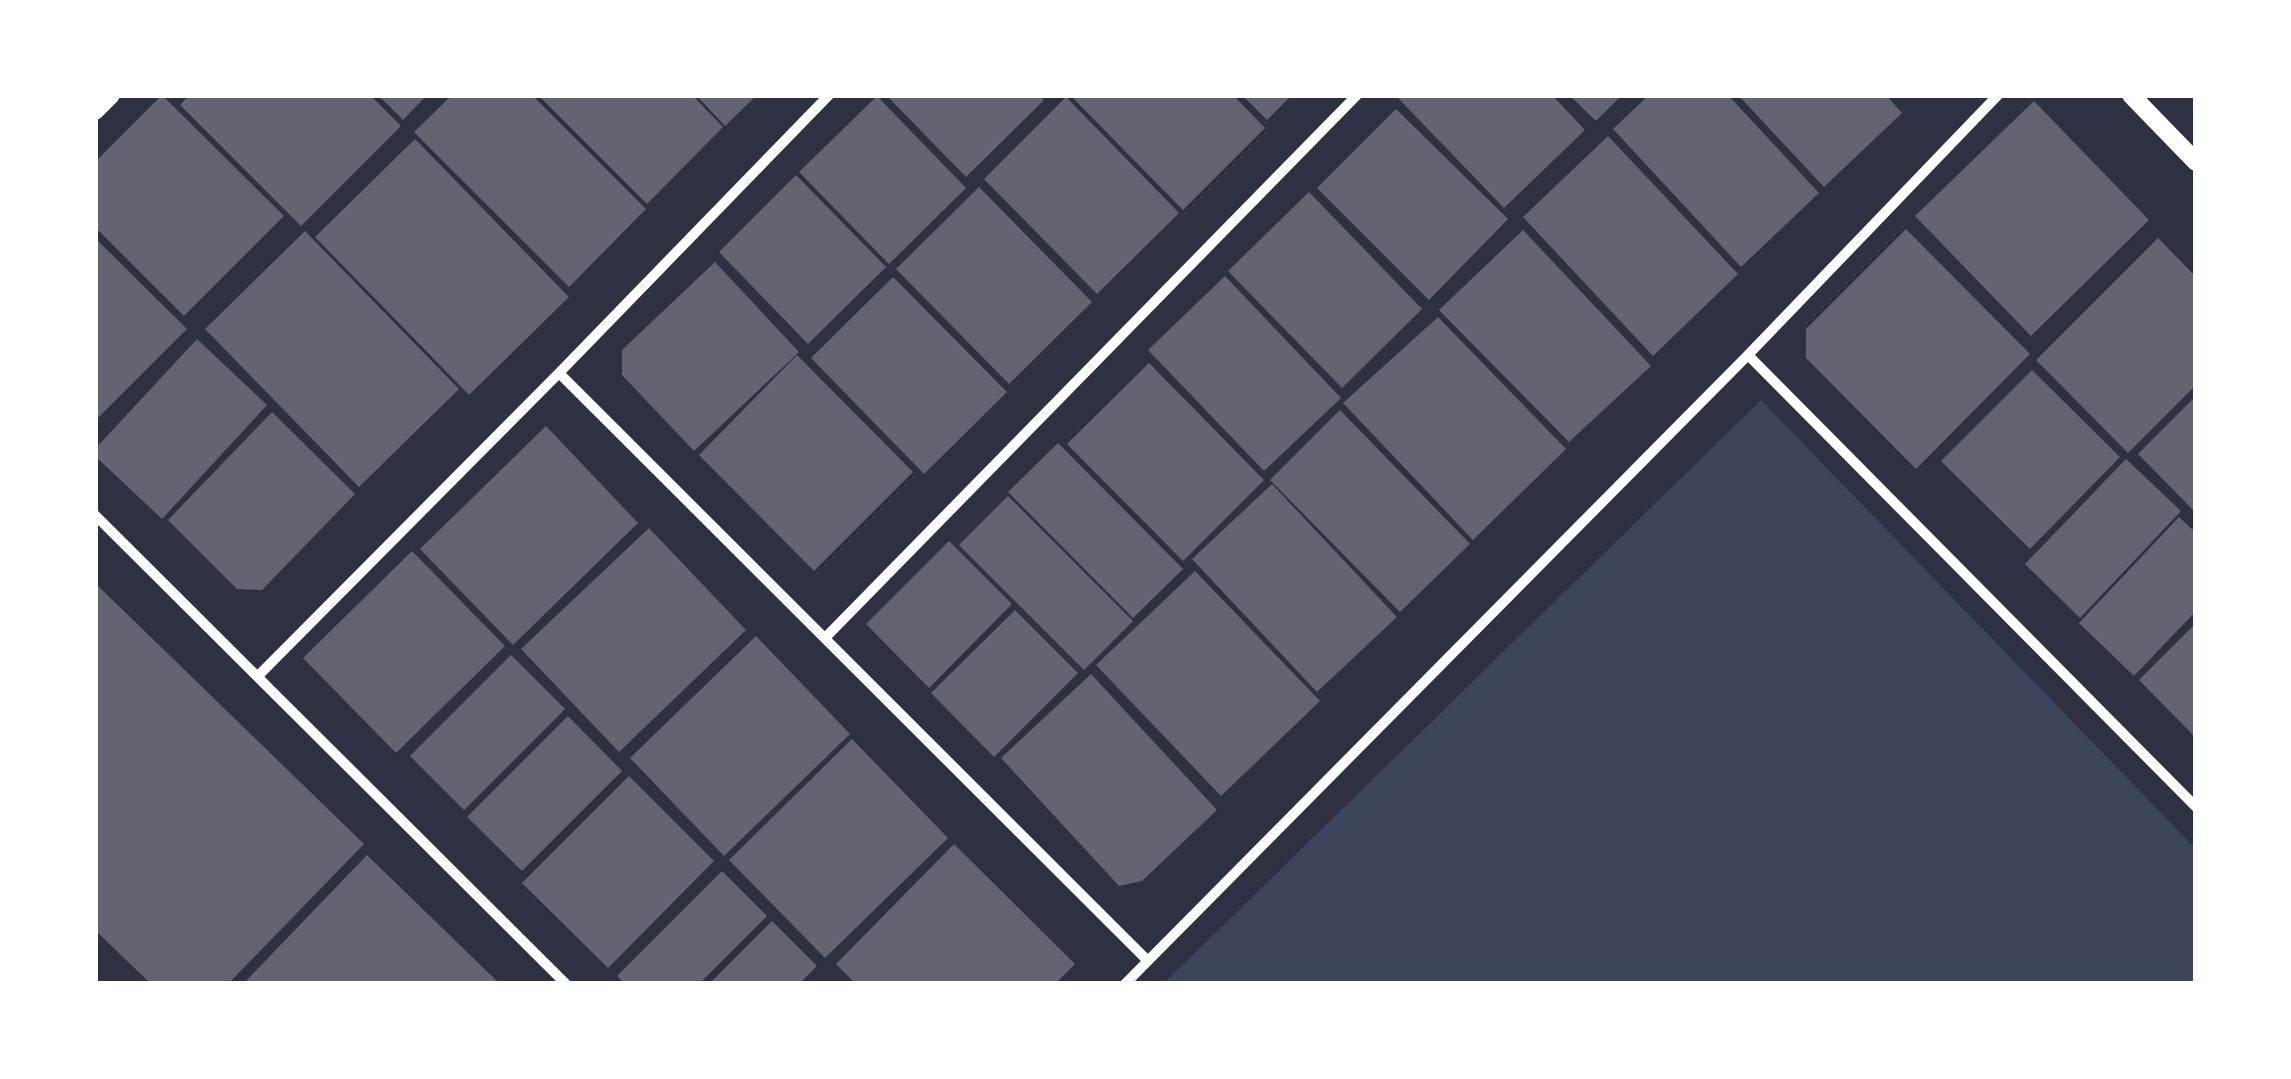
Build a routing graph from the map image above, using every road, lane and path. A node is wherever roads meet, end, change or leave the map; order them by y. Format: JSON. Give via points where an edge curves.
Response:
{"nodes":[{"id":1,"x":111,"y":95,"type":"edge"},
{"id":2,"x":828,"y":95,"type":"edge"},
{"id":3,"x":1357,"y":95,"type":"edge"},
{"id":4,"x":1998,"y":95,"type":"edge"},
{"id":5,"x":2132,"y":95,"type":"edge"},
{"id":6,"x":95,"y":111,"type":"edge"},
{"id":7,"x":2196,"y":162,"type":"edge"},
{"id":8,"x":1748,"y":355,"type":"junction"},
{"id":9,"x":558,"y":373,"type":"junction"},
{"id":10,"x":95,"y":516,"type":"edge"},
{"id":11,"x":825,"y":638,"type":"junction"},
{"id":12,"x":258,"y":676,"type":"junction"},
{"id":13,"x":2196,"y":807,"type":"edge"},
{"id":14,"x":1148,"y":961,"type":"junction"},
{"id":15,"x":566,"y":984,"type":"edge"},
{"id":16,"x":1125,"y":984,"type":"edge"}],
"edges":[{"from":1,"to":6,"type":"street"},
{"from":2,"to":9,"type":"street"},
{"from":3,"to":11,"type":"street"},
{"from":4,"to":8,"type":"street"},
{"from":5,"to":7,"type":"street"},
{"from":8,"to":13,"type":"street"},
{"from":8,"to":14,"type":"street"},
{"from":9,"to":11,"type":"street"},
{"from":9,"to":12,"type":"street"},
{"from":10,"to":12,"type":"street"},
{"from":11,"to":14,"type":"street"},
{"from":12,"to":15,"type":"street"},
{"from":14,"to":16,"type":"street"}]}
